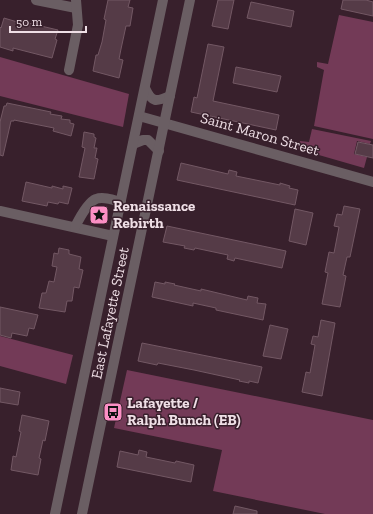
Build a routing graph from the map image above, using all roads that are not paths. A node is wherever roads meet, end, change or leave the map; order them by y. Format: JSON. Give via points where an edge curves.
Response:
{"nodes":[{"id":1,"x":36,"y":0,"type":"edge"},
{"id":2,"x":163,"y":0,"type":"edge"},
{"id":3,"x":190,"y":0,"type":"edge"},
{"id":4,"x":76,"y":4,"type":"edge"},
{"id":5,"x":69,"y":70,"type":"dead end"},
{"id":6,"x":145,"y":88,"type":"junction"},
{"id":7,"x":170,"y":96,"type":"junction"},
{"id":8,"x":139,"y":116,"type":"junction"},
{"id":9,"x":164,"y":123,"type":"junction"},
{"id":10,"x":133,"y":144,"type":"junction"},
{"id":11,"x":159,"y":151,"type":"junction"},
{"id":12,"x":373,"y":182,"type":"edge"},
{"id":13,"x":121,"y":202,"type":"junction"},
{"id":14,"x":0,"y":211,"type":"edge"},
{"id":15,"x":75,"y":227,"type":"junction"},
{"id":16,"x":113,"y":236,"type":"junction"},
{"id":17,"x":55,"y":514,"type":"edge"},
{"id":18,"x":82,"y":514,"type":"edge"}],
"edges":[{"from":1,"to":4,"type":"street"},
{"from":2,"to":6,"type":"street","name":"East Lafayette Street"},
{"from":3,"to":7,"type":"street","name":"East Lafayette Street"},
{"from":4,"to":5,"type":"street","via":[[78,25]]},
{"from":6,"to":7,"type":"street","via":[[153,100]]},
{"from":6,"to":8,"type":"street","name":"East Lafayette Street"},
{"from":7,"to":9,"type":"street","name":"East Lafayette Street"},
{"from":8,"to":9,"type":"street","name":"Saint Maron Street"},
{"from":8,"to":10,"type":"street","name":"East Lafayette Street"},
{"from":9,"to":11,"type":"street","name":"East Lafayette Street"},
{"from":9,"to":12,"type":"street","name":"Saint Maron Street"},
{"from":10,"to":11,"type":"street","via":[[148,140]]},
{"from":10,"to":13,"type":"street","name":"East Lafayette Street"},
{"from":11,"to":18,"type":"street","name":"East Lafayette Street"},
{"from":13,"to":15,"type":"street","via":[[95,199]]},
{"from":13,"to":16,"type":"street","name":"East Lafayette Street"},
{"from":14,"to":15,"type":"street"},
{"from":15,"to":16,"type":"street"},
{"from":16,"to":17,"type":"street","name":"East Lafayette Street"}]}
